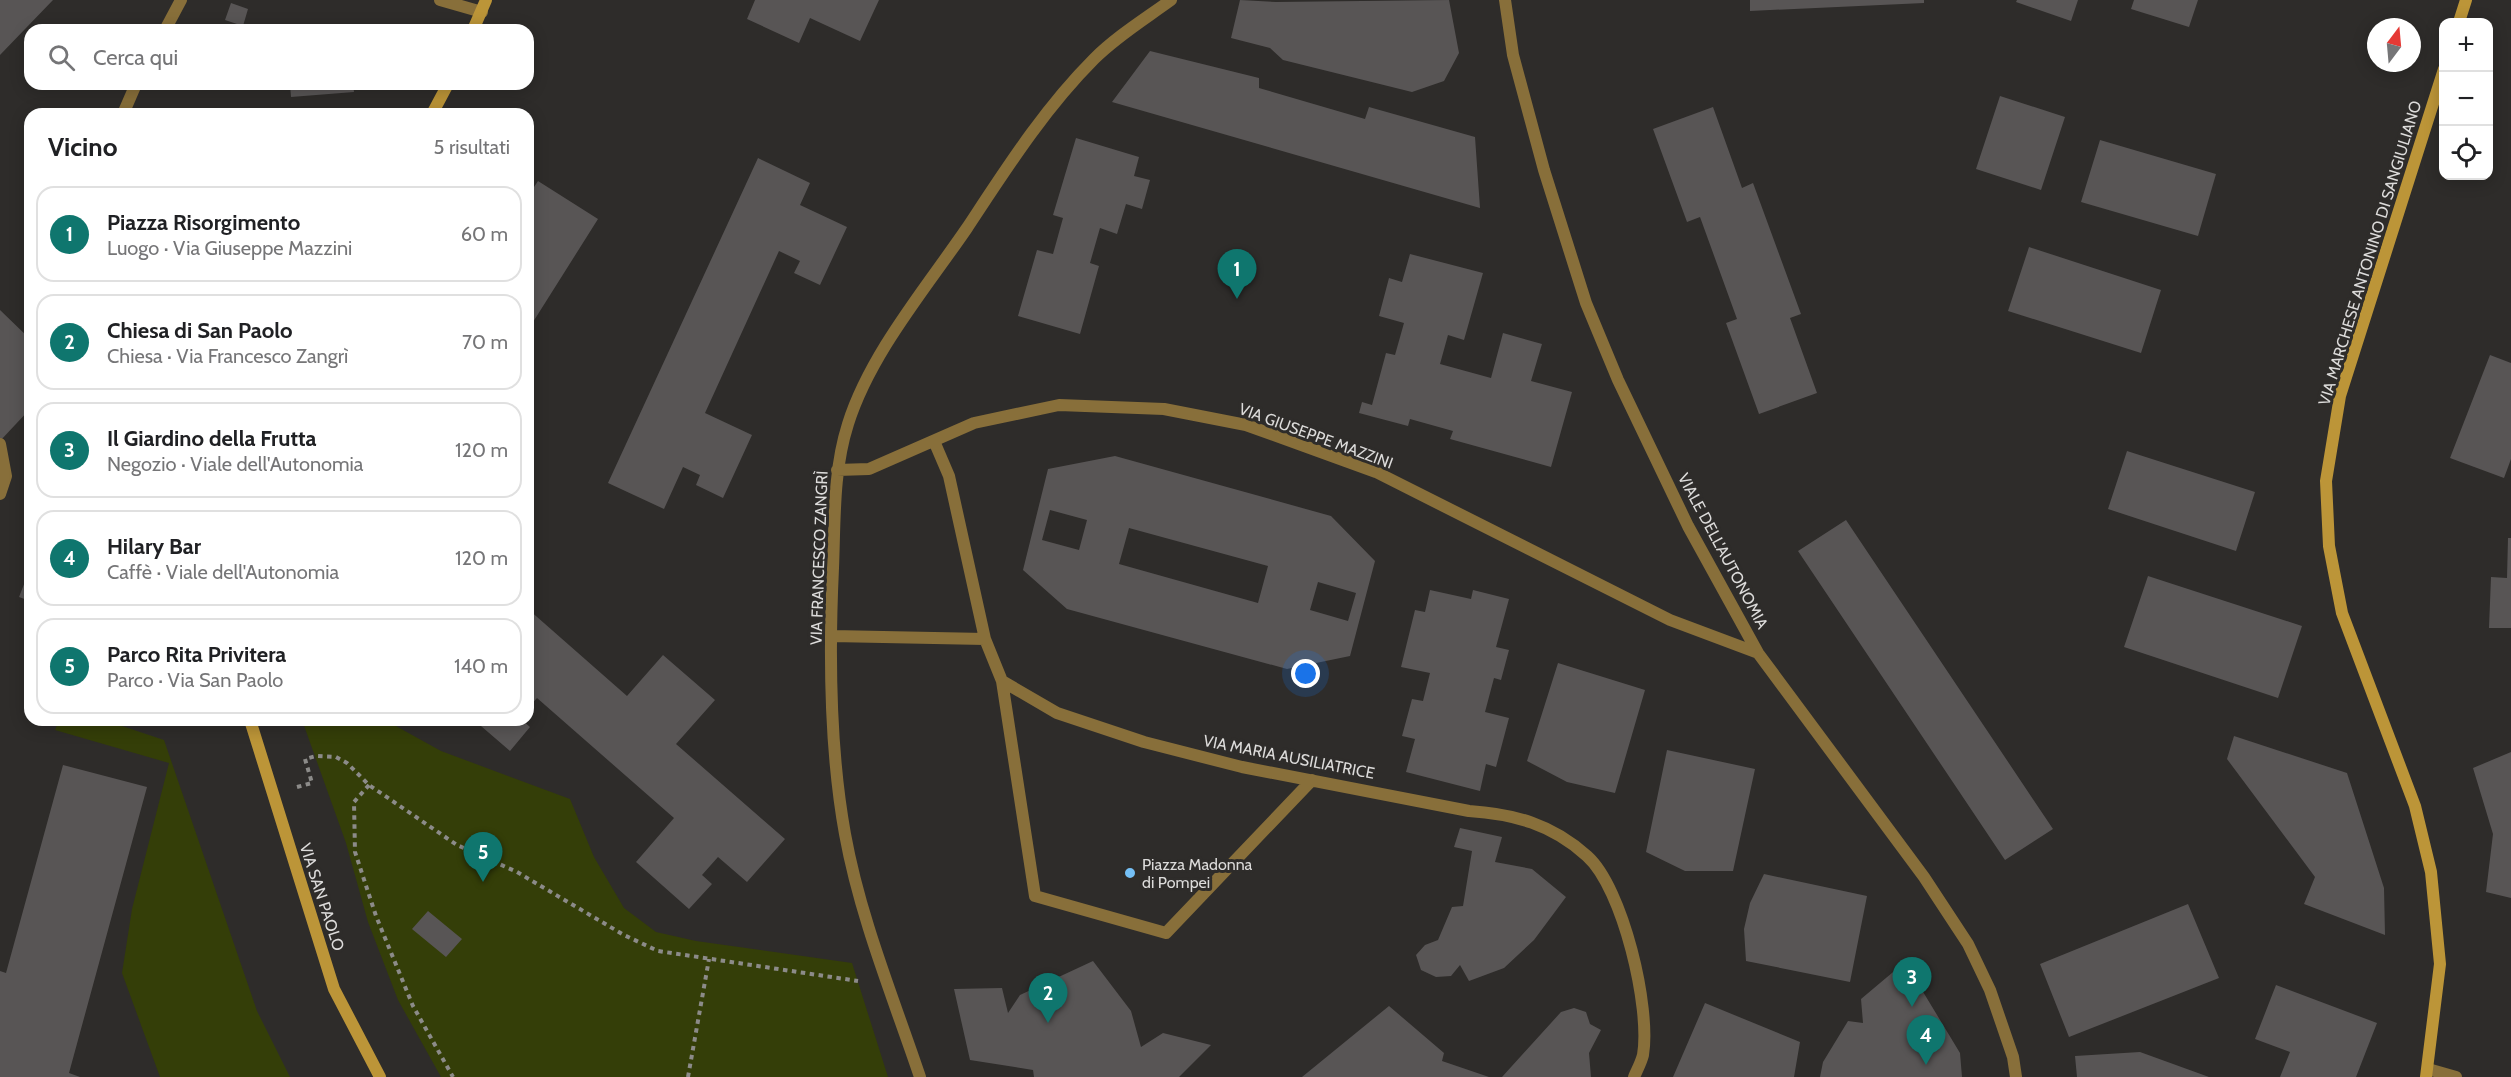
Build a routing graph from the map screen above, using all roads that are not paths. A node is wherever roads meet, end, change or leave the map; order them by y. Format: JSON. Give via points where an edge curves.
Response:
{"nodes":[{"id":1,"x":182,"y":0,"type":"edge"},
{"id":2,"x":440,"y":0,"type":"edge"},
{"id":3,"x":1171,"y":0,"type":"edge"},
{"id":4,"x":1505,"y":0,"type":"edge"},
{"id":5,"x":2466,"y":0,"type":"edge"},
{"id":6,"x":484,"y":6,"type":"edge"},
{"id":7,"x":2460,"y":18,"type":"edge"},
{"id":8,"x":168,"y":24,"type":"edge"},
{"id":9,"x":476,"y":24,"type":"edge"},
{"id":10,"x":2443,"y":72,"type":"edge"},
{"id":11,"x":133,"y":90,"type":"edge"},
{"id":12,"x":445,"y":90,"type":"edge"},
{"id":13,"x":126,"y":108,"type":"edge"},
{"id":14,"x":435,"y":108,"type":"edge"},
{"id":15,"x":934,"y":441,"type":"junction"},
{"id":16,"x":0,"y":444,"type":"edge"},
{"id":17,"x":837,"y":471,"type":"junction"},
{"id":18,"x":0,"y":494,"type":"edge"},
{"id":19,"x":832,"y":636,"type":"junction"},
{"id":20,"x":985,"y":639,"type":"junction"},
{"id":21,"x":1758,"y":653,"type":"junction"},
{"id":22,"x":1002,"y":681,"type":"junction"},
{"id":23,"x":252,"y":726,"type":"edge"},
{"id":24,"x":1312,"y":780,"type":"junction"},
{"id":25,"x":2015,"y":1072,"type":"edge"},
{"id":26,"x":2427,"y":1073,"type":"edge"},
{"id":27,"x":380,"y":1077,"type":"edge"},
{"id":28,"x":920,"y":1077,"type":"edge"},
{"id":29,"x":1634,"y":1077,"type":"edge"},
{"id":30,"x":2456,"y":1077,"type":"edge"}],
"edges":[{"from":1,"to":8,"type":"street"},
{"from":2,"to":6,"type":"street"},
{"from":3,"to":17,"type":"street","name":"VIA FRANCESCO ZANGRÌ","via":[[1096,57],[1029,135],[862,387]]},
{"from":4,"to":21,"type":"street","name":"VIALE DELL'AUTONOMIA","via":[[1513,55],[1586,303],[1688,526]]},
{"from":5,"to":7,"type":"main road"},
{"from":6,"to":9,"type":"main road"},
{"from":10,"to":26,"type":"main road","name":"VIA MARCHESE ANTONINO DI SANGIULIANO","via":[[2340,396],[2326,482],[2329,546],[2342,613],[2415,806],[2432,872],[2440,964]]},
{"from":11,"to":13,"type":"street"},
{"from":12,"to":14,"type":"main road"},
{"from":15,"to":17,"type":"street","name":"VIA GIUSEPPE MAZZINI","via":[[869,469]]},
{"from":15,"to":20,"type":"street","via":[[950,476]]},
{"from":15,"to":21,"type":"street","name":"VIA GIUSEPPE MAZZINI","via":[[974,423],[1059,405],[1164,409],[1246,425],[1376,472],[1670,620]]},
{"from":16,"to":18,"type":"street","via":[[6,476]]},
{"from":17,"to":19,"type":"street","name":"VIA FRANCESCO ZANGRÌ"},
{"from":19,"to":20,"type":"street"},
{"from":19,"to":28,"type":"street","name":"VIA FRANCESCO ZANGRÌ","via":[[837,773],[845,835],[859,894]]},
{"from":20,"to":22,"type":"street"},
{"from":21,"to":25,"type":"street","name":"VIALE DELL'AUTONOMIA","via":[[1924,877],[1968,944],[1990,990]]},
{"from":22,"to":24,"type":"street","name":"VIA MARIA AUSILIATRICE","via":[[1056,713],[1144,742]]},
{"from":22,"to":24,"type":"street","via":[[1035,897],[1166,933]]},
{"from":23,"to":27,"type":"main road","name":"VIA SAN PAOLO","via":[[334,989]]},
{"from":24,"to":29,"type":"street","name":"VIA MARIA AUSILIATRICE","via":[[1469,812],[1505,814],[1538,824],[1587,856],[1613,897],[1640,987],[1642,1056]]},
{"from":26,"to":30,"type":"street"}]}
